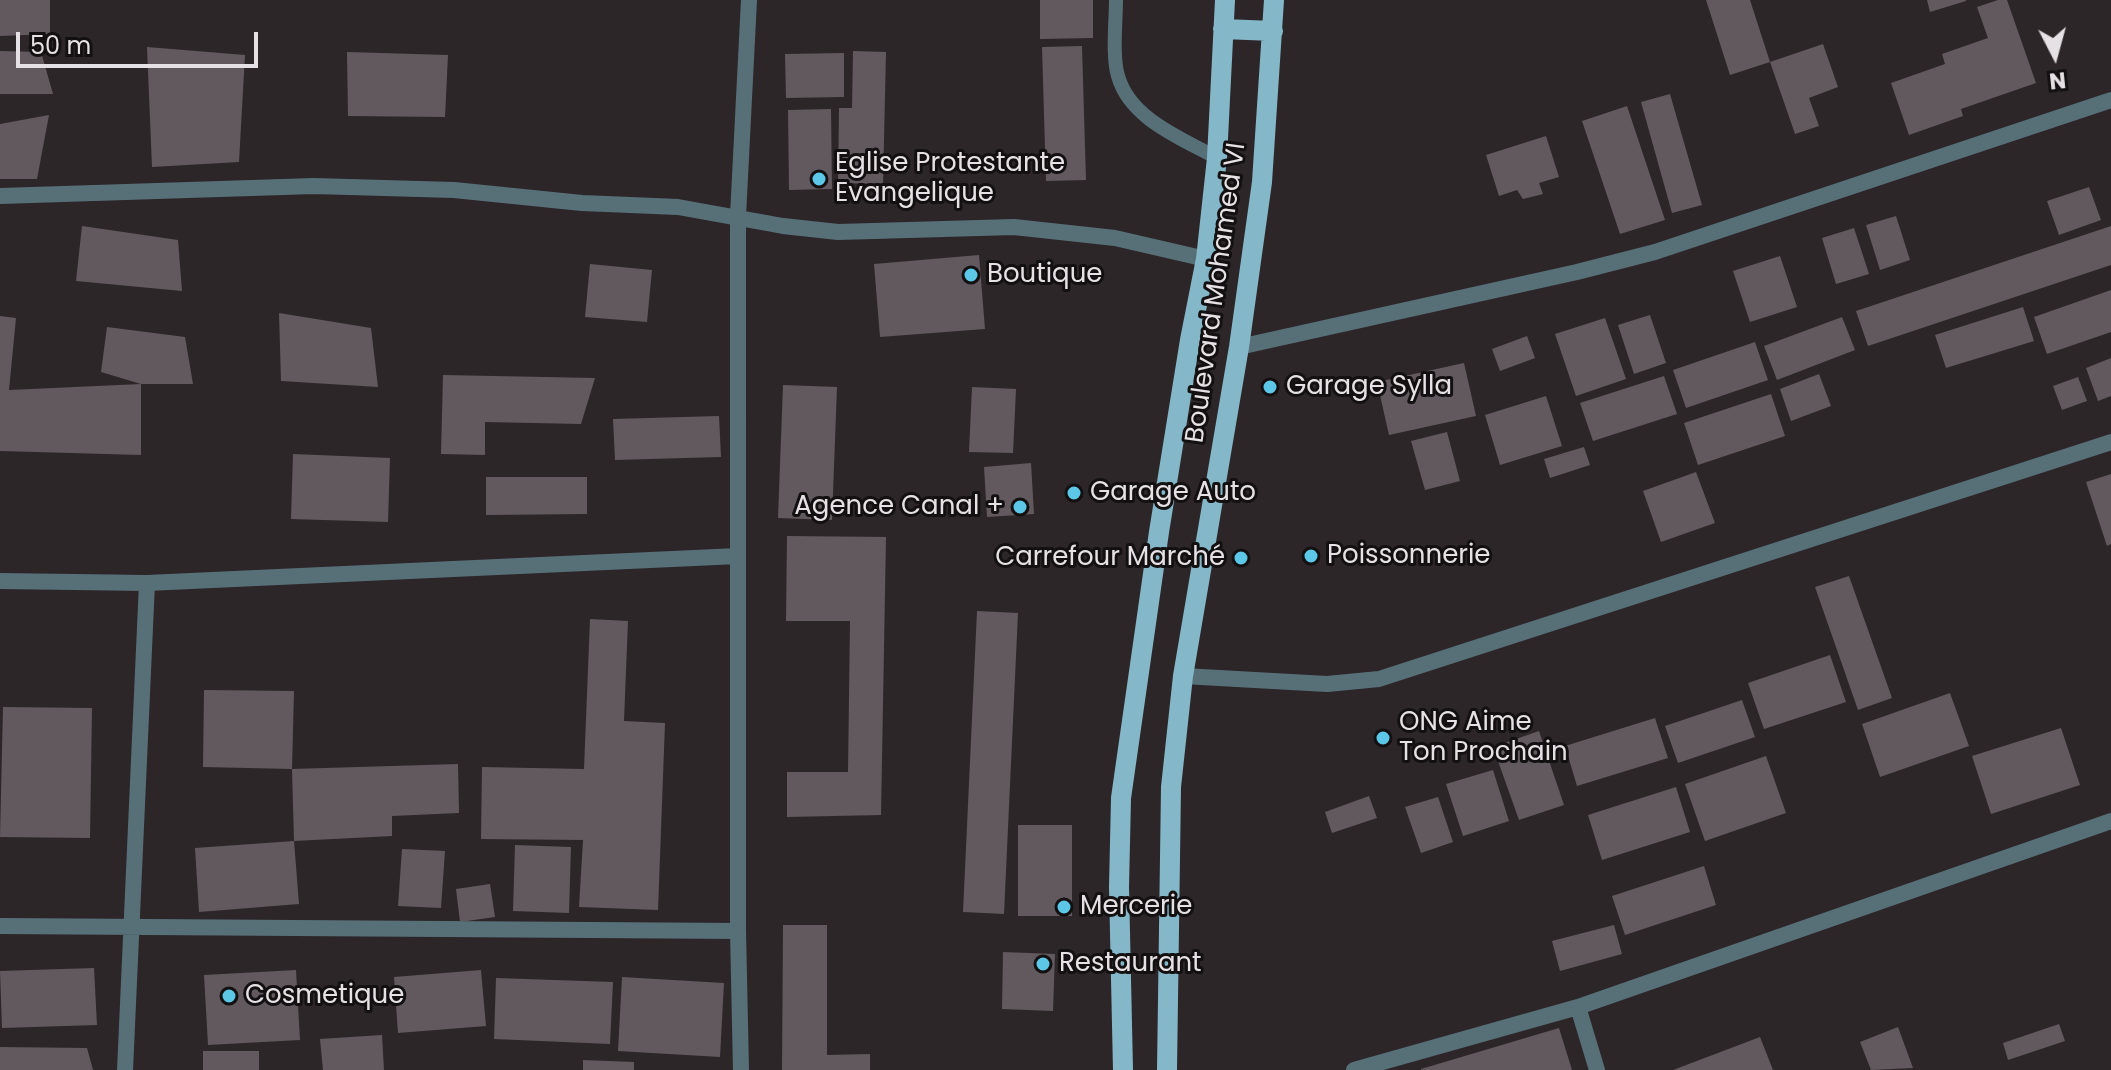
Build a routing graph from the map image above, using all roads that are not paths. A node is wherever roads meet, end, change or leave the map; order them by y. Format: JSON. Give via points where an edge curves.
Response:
{"nodes":[{"id":1,"x":749,"y":0,"type":"edge"},
{"id":2,"x":1116,"y":0,"type":"edge"},
{"id":3,"x":1225,"y":0,"type":"edge"},
{"id":4,"x":1274,"y":0,"type":"edge"},
{"id":5,"x":1223,"y":29,"type":"junction"},
{"id":6,"x":1273,"y":31,"type":"junction"},
{"id":7,"x":2111,"y":100,"type":"edge"},
{"id":8,"x":1217,"y":158,"type":"junction"},
{"id":9,"x":0,"y":196,"type":"edge"},
{"id":10,"x":738,"y":216,"type":"junction"},
{"id":11,"x":1206,"y":259,"type":"junction"},
{"id":12,"x":1239,"y":347,"type":"junction"},
{"id":13,"x":2111,"y":442,"type":"edge"},
{"id":14,"x":738,"y":556,"type":"junction"},
{"id":15,"x":0,"y":581,"type":"edge"},
{"id":16,"x":147,"y":583,"type":"junction"},
{"id":17,"x":1183,"y":676,"type":"junction"},
{"id":18,"x":2111,"y":821,"type":"edge"},
{"id":19,"x":0,"y":926,"type":"edge"},
{"id":20,"x":131,"y":928,"type":"junction"},
{"id":21,"x":738,"y":931,"type":"junction"},
{"id":22,"x":1578,"y":1007,"type":"junction"},
{"id":23,"x":125,"y":1070,"type":"edge"},
{"id":24,"x":741,"y":1070,"type":"edge"},
{"id":25,"x":1123,"y":1070,"type":"edge"},
{"id":26,"x":1167,"y":1070,"type":"edge"},
{"id":27,"x":1354,"y":1070,"type":"edge"},
{"id":28,"x":1597,"y":1070,"type":"edge"}],
"edges":[{"from":1,"to":10,"type":"street"},
{"from":2,"to":8,"type":"lane","via":[[1117,74],[1128,99],[1154,123]]},
{"from":3,"to":5,"type":"main road","name":"Boulevard Mohamed VI"},
{"from":4,"to":6,"type":"main road","name":"Boulevard Mohamed VI"},
{"from":5,"to":6,"type":"main road"},
{"from":5,"to":8,"type":"main road","name":"Boulevard Mohamed VI"},
{"from":6,"to":12,"type":"main road","name":"Boulevard Mohamed VI","via":[[1262,182]]},
{"from":7,"to":12,"type":"street","via":[[1655,252]]},
{"from":8,"to":11,"type":"main road","name":"Boulevard Mohamed VI"},
{"from":9,"to":10,"type":"street","via":[[314,186],[454,190]]},
{"from":10,"to":11,"type":"street","via":[[838,232],[1014,227],[1115,238]]},
{"from":10,"to":14,"type":"street"},
{"from":11,"to":25,"type":"main road","name":"Boulevard Mohamed VI","via":[[1121,798]]},
{"from":12,"to":17,"type":"main road","name":"Boulevard Mohamed VI"},
{"from":13,"to":17,"type":"street","via":[[1379,679],[1327,684]]},
{"from":14,"to":16,"type":"street"},
{"from":14,"to":21,"type":"street"},
{"from":15,"to":16,"type":"street"},
{"from":16,"to":20,"type":"street"},
{"from":17,"to":26,"type":"main road","name":"Boulevard Mohamed VI","via":[[1171,787]]},
{"from":18,"to":22,"type":"street"},
{"from":19,"to":20,"type":"street"},
{"from":20,"to":21,"type":"street"},
{"from":20,"to":23,"type":"street"},
{"from":21,"to":24,"type":"street"},
{"from":22,"to":27,"type":"street"},
{"from":22,"to":28,"type":"street"}]}
